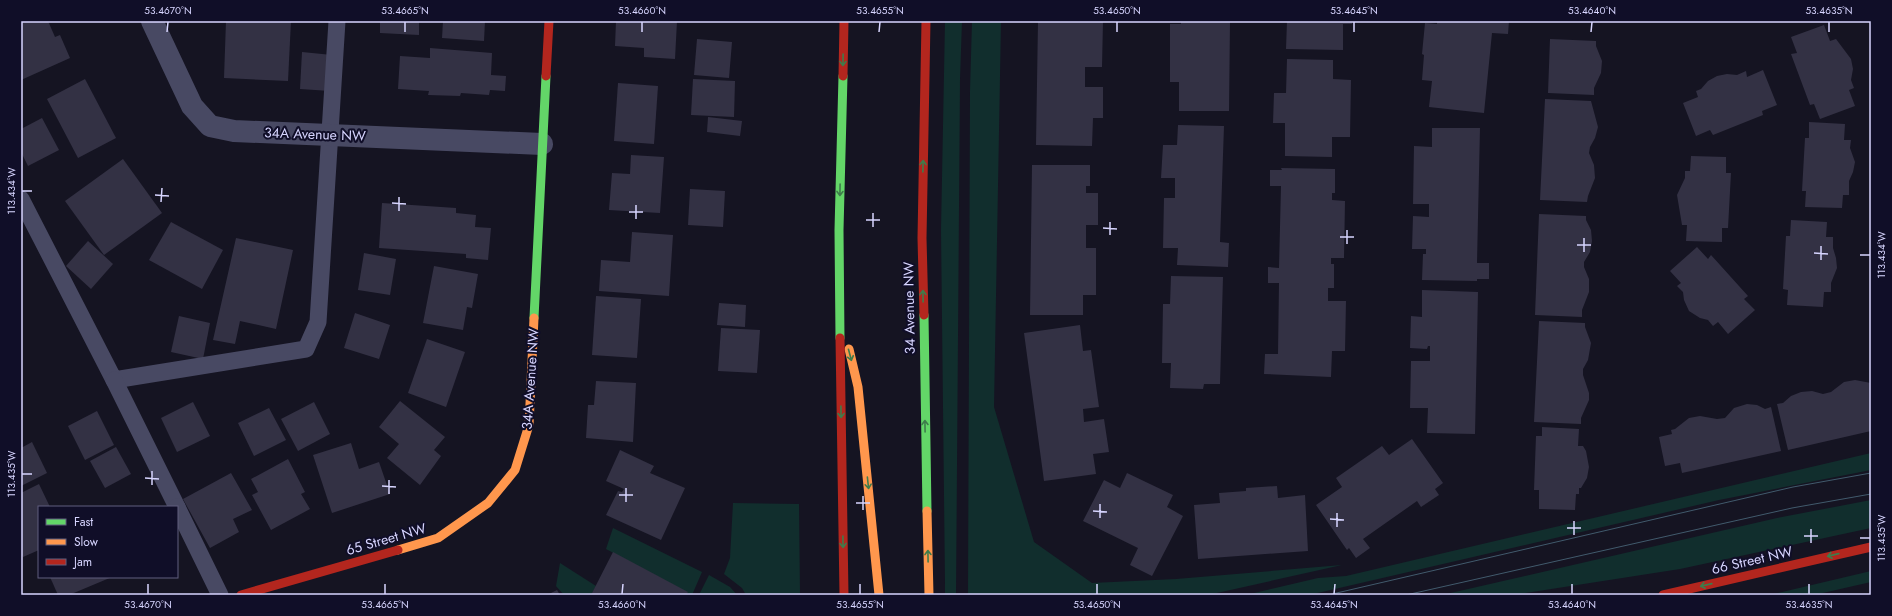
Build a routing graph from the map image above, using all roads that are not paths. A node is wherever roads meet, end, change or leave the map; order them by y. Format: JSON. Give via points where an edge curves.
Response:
{"nodes":[{"id":1,"x":152,"y":21,"type":"edge"},
{"id":2,"x":337,"y":21,"type":"edge"},
{"id":3,"x":549,"y":21,"type":"edge"},
{"id":4,"x":844,"y":21,"type":"edge"},
{"id":5,"x":926,"y":21,"type":"edge"},
{"id":6,"x":330,"y":134,"type":"junction"},
{"id":7,"x":542,"y":144,"type":"junction"},
{"id":8,"x":21,"y":199,"type":"edge"},
{"id":9,"x":840,"y":317,"type":"junction"},
{"id":10,"x":114,"y":380,"type":"junction"},
{"id":11,"x":515,"y":470,"type":"joint"},
{"id":12,"x":177,"y":506,"type":"edge"},
{"id":13,"x":178,"y":509,"type":"edge"},
{"id":14,"x":1871,"y":546,"type":"edge"},
{"id":15,"x":220,"y":595,"type":"edge"},
{"id":16,"x":242,"y":595,"type":"edge"},
{"id":17,"x":844,"y":595,"type":"edge"},
{"id":18,"x":879,"y":595,"type":"edge"},
{"id":19,"x":929,"y":595,"type":"edge"},
{"id":20,"x":1664,"y":595,"type":"edge"}],
"edges":[{"from":1,"to":6,"type":"street","name":"34A Avenue NW","via":[[192,106],[210,126],[234,131]]},
{"from":2,"to":6,"type":"lane"},
{"from":3,"to":7,"type":"main road","name":"34A Avenue NW"},
{"from":4,"to":9,"type":"main road","one_way":true,"via":[[839,222]]},
{"from":19,"to":5,"type":"main road","name":"34 Avenue NW","one_way":true,"via":[[922,238]]},
{"from":6,"to":7,"type":"street","name":"34A Avenue NW"},
{"from":6,"to":10,"type":"lane","via":[[318,322],[306,349]]},
{"from":7,"to":11,"type":"main road","name":"34A Avenue NW","via":[[529,425]]},
{"from":8,"to":10,"type":"lane"},
{"from":9,"to":17,"type":"main road","one_way":true},
{"from":9,"to":18,"type":"main road","one_way":true,"via":[[858,387]]},
{"from":10,"to":12,"type":"lane"},
{"from":11,"to":16,"type":"main road","name":"65 Street NW","via":[[488,502],[438,538]]},
{"from":13,"to":15,"type":"lane"},
{"from":14,"to":20,"type":"main road","name":"66 Street NW","one_way":true}]}
